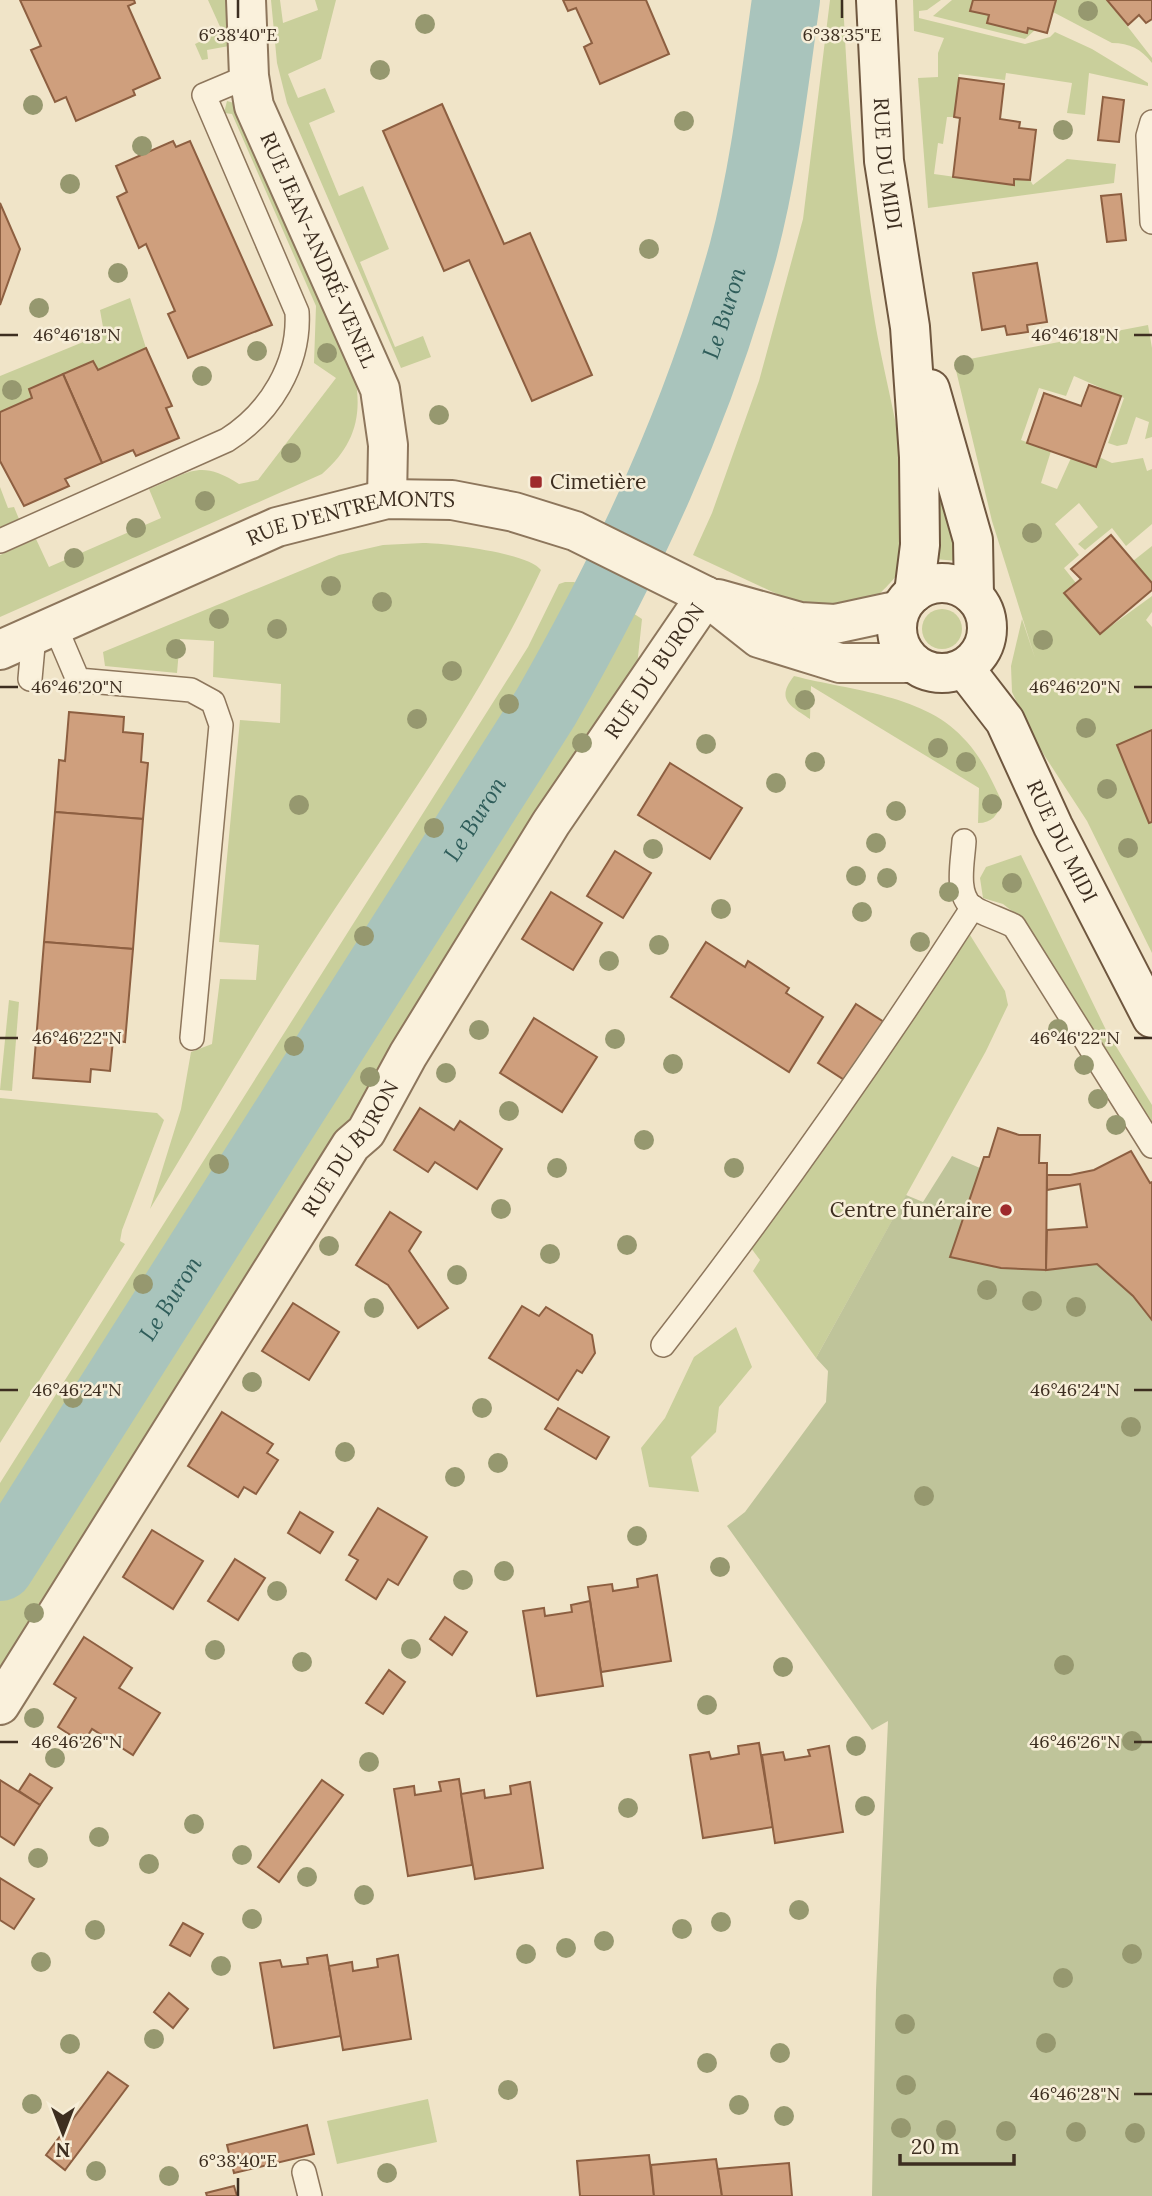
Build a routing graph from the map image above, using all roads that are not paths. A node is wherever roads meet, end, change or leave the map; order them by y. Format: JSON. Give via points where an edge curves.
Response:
{"nodes":[{"id":1,"x":246,"y":0,"type":"edge"},
{"id":2,"x":876,"y":0,"type":"edge"},
{"id":3,"x":249,"y":76,"type":"junction"},
{"id":4,"x":1152,"y":122,"type":"edge"},
{"id":5,"x":1152,"y":222,"type":"edge"},
{"id":6,"x":910,"y":327,"type":"junction"},
{"id":7,"x":387,"y":499,"type":"junction"},
{"id":8,"x":0,"y":541,"type":"edge"},
{"id":9,"x":706,"y":596,"type":"junction"},
{"id":10,"x":974,"y":596,"type":"junction"},
{"id":11,"x":907,"y":602,"type":"junction"},
{"id":12,"x":30,"y":637,"type":"edge"},
{"id":13,"x":913,"y":663,"type":"junction"},
{"id":14,"x":964,"y":668,"type":"junction"},
{"id":15,"x":30,"y":679,"type":"dead end"},
{"id":16,"x":964,"y":841,"type":"dead end"},
{"id":17,"x":973,"y":907,"type":"junction"},
{"id":18,"x":1152,"y":1018,"type":"edge"},
{"id":19,"x":192,"y":1038,"type":"dead end"},
{"id":20,"x":1152,"y":1146,"type":"edge"},
{"id":21,"x":663,"y":1345,"type":"dead end"},
{"id":22,"x":0,"y":1704,"type":"edge"},
{"id":23,"x":304,"y":2172,"type":"dead end"},
{"id":24,"x":310,"y":2196,"type":"edge"}],
"edges":[{"from":1,"to":3,"type":"street","name":"RUE JEAN-ANDRÉ-VENEL"},
{"from":2,"to":6,"type":"street","name":"RUE DU MIDI","via":[[884,161]]},
{"from":3,"to":7,"type":"street","name":"RUE JEAN-ANDRÉ-VENEL","via":[[254,106],[380,389],[388,445]]},
{"from":3,"to":8,"type":"lane","via":[[204,95],[298,312],[294,356],[281,383],[246,428],[226,440]]},
{"from":4,"to":5,"type":"lane","via":[[1148,136]]},
{"from":6,"to":10,"type":"street","name":"RUE DU MIDI","via":[[973,540]]},
{"from":6,"to":11,"type":"street","name":"RUE DU MIDI","via":[[920,545]]},
{"from":7,"to":9,"type":"street","name":"RUE D'ENTREMONTS","via":[[490,506],[584,536]]},
{"from":7,"to":12,"type":"street","name":"RUE D'ENTREMONTS","via":[[277,527]]},
{"from":9,"to":11,"type":"street","name":"RUE D'ENTREMONTS","via":[[800,622],[835,624]]},
{"from":9,"to":13,"type":"street","name":"RUE D'ENTREMONTS","via":[[760,638],[788,648],[840,663]]},
{"from":9,"to":22,"type":"street","name":"RUE DU BURON","via":[[551,822],[366,1132],[351,1145]]},
{"from":10,"to":11,"type":"street","via":[[944,583],[923,587]]},
{"from":10,"to":14,"type":"street","via":[[983,607],[988,634],[984,648]]},
{"from":11,"to":13,"type":"street","via":[[898,639]]},
{"from":12,"to":15,"type":"lane"},
{"from":12,"to":19,"type":"lane","via":[[78,680],[191,690],[213,702],[221,725]]},
{"from":13,"to":14,"type":"street","via":[[938,674]]},
{"from":14,"to":18,"type":"street","name":"RUE DU MIDI","via":[[1005,721],[1053,826]]},
{"from":16,"to":17,"type":"lane","via":[[962,891]]},
{"from":17,"to":20,"type":"lane","via":[[1014,926]]},
{"from":17,"to":21,"type":"lane","via":[[904,1014],[742,1244]]},
{"from":23,"to":24,"type":"lane"}]}
